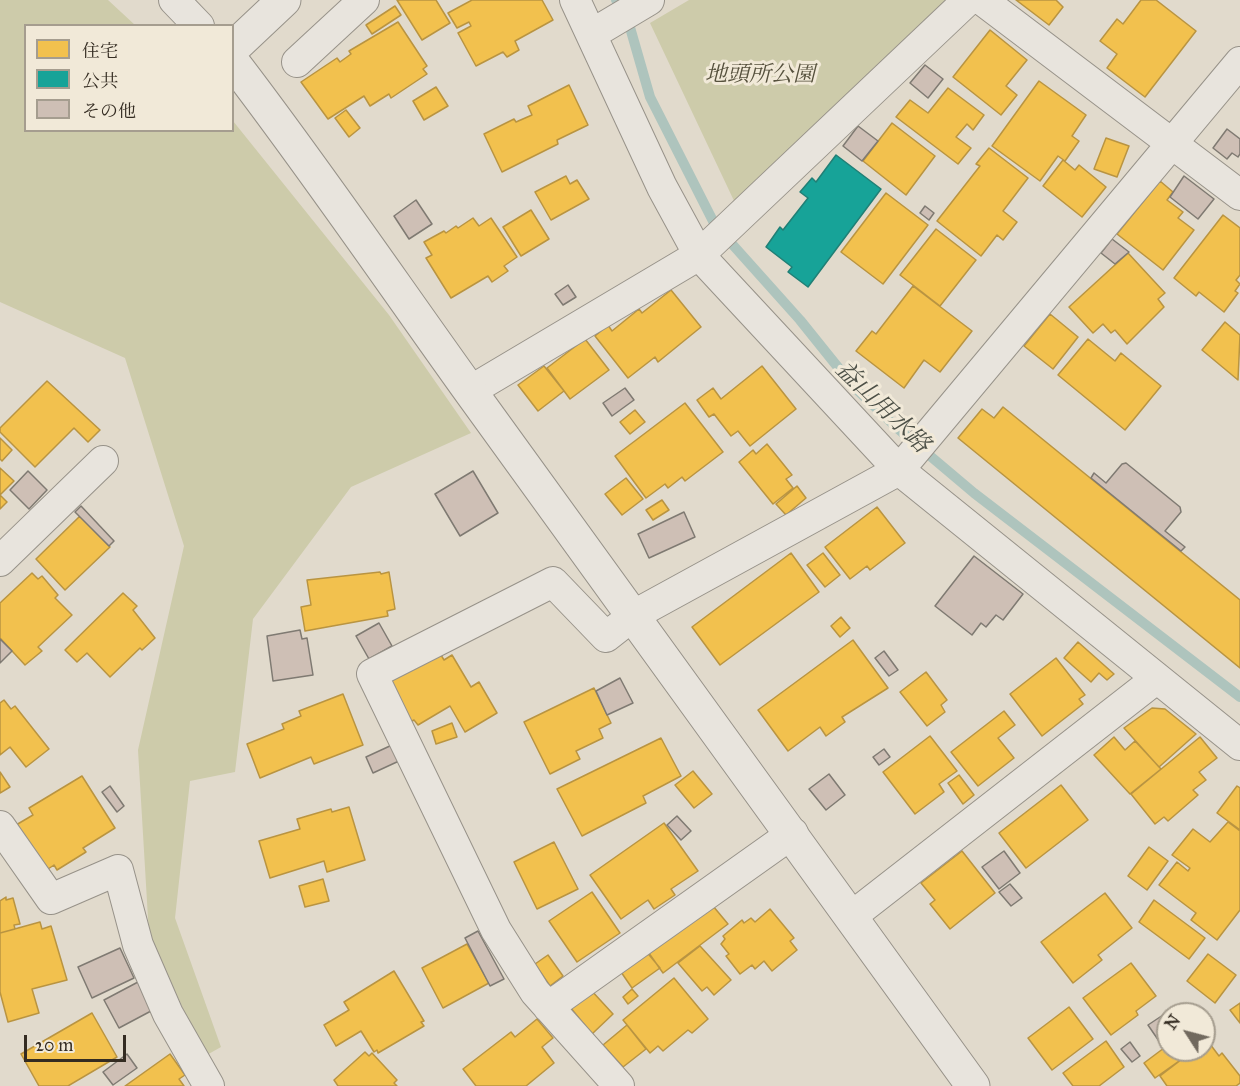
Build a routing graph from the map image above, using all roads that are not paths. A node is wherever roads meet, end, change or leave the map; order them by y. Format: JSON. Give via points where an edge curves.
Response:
{"nodes":[{"id":1,"x":174,"y":0,"type":"edge"},
{"id":2,"x":284,"y":0,"type":"edge"},
{"id":3,"x":364,"y":0,"type":"edge"},
{"id":4,"x":575,"y":0,"type":"edge"},
{"id":5,"x":968,"y":0,"type":"edge"},
{"id":6,"x":982,"y":0,"type":"edge"},
{"id":7,"x":646,"y":2,"type":"edge"},
{"id":8,"x":197,"y":24,"type":"edge"},
{"id":9,"x":601,"y":28,"type":"junction"},
{"id":10,"x":234,"y":47,"type":"edge"},
{"id":11,"x":297,"y":62,"type":"dead end"},
{"id":12,"x":1240,"y":62,"type":"edge"},
{"id":13,"x":234,"y":64,"type":"edge"},
{"id":14,"x":1174,"y":143,"type":"junction"},
{"id":15,"x":1240,"y":195,"type":"edge"},
{"id":16,"x":705,"y":250,"type":"junction"},
{"id":17,"x":470,"y":391,"type":"junction"},
{"id":18,"x":103,"y":461,"type":"dead end"},
{"id":19,"x":904,"y":465,"type":"junction"},
{"id":20,"x":0,"y":561,"type":"edge"},
{"id":21,"x":634,"y":615,"type":"junction"},
{"id":22,"x":1156,"y":679,"type":"junction"},
{"id":23,"x":1240,"y":745,"type":"edge"},
{"id":24,"x":0,"y":826,"type":"edge"},
{"id":25,"x":793,"y":833,"type":"junction"},
{"id":26,"x":852,"y":916,"type":"junction"},
{"id":27,"x":548,"y":1007,"type":"junction"},
{"id":28,"x":209,"y":1086,"type":"edge"},
{"id":29,"x":619,"y":1086,"type":"edge"},
{"id":30,"x":973,"y":1086,"type":"edge"}],
"edges":[{"from":1,"to":8,"type":"street"},
{"from":2,"to":10,"type":"street"},
{"from":3,"to":11,"type":"street"},
{"from":4,"to":9,"type":"street"},
{"from":5,"to":16,"type":"street"},
{"from":6,"to":14,"type":"street"},
{"from":7,"to":9,"type":"street"},
{"from":9,"to":16,"type":"street","via":[[662,187]]},
{"from":12,"to":14,"type":"street"},
{"from":13,"to":17,"type":"street","via":[[308,161]]},
{"from":14,"to":15,"type":"street"},
{"from":14,"to":19,"type":"street"},
{"from":16,"to":17,"type":"street"},
{"from":16,"to":19,"type":"street"},
{"from":17,"to":21,"type":"street"},
{"from":18,"to":20,"type":"street"},
{"from":19,"to":21,"type":"street"},
{"from":19,"to":22,"type":"street"},
{"from":21,"to":25,"type":"street"},
{"from":21,"to":27,"type":"street","via":[[606,637],[553,582],[372,674],[496,930]]},
{"from":22,"to":23,"type":"street"},
{"from":22,"to":26,"type":"street"},
{"from":24,"to":28,"type":"street","via":[[51,899],[118,870],[138,945],[168,1014]]},
{"from":25,"to":26,"type":"street"},
{"from":25,"to":27,"type":"street"},
{"from":26,"to":30,"type":"street"},
{"from":27,"to":29,"type":"street"}]}
